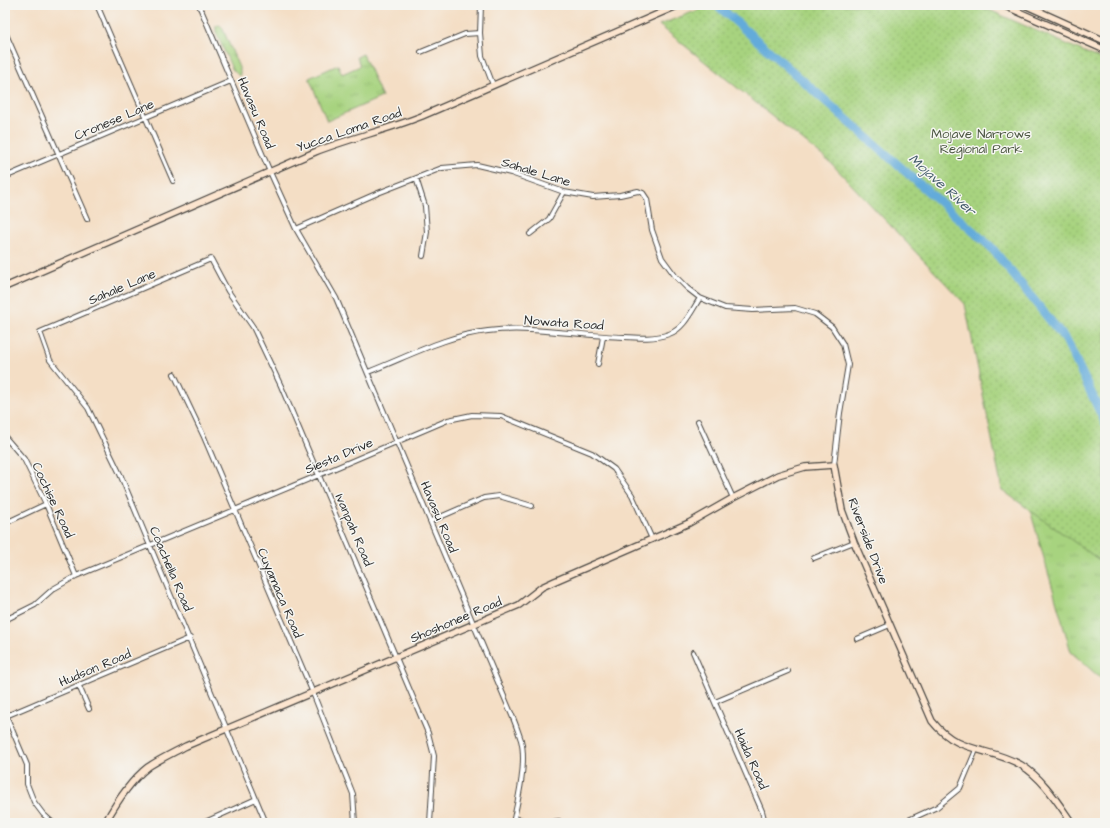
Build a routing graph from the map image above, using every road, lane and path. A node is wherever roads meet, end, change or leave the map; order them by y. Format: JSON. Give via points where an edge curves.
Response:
{"nodes":[{"id":1,"x":97,"y":5,"type":"edge"},
{"id":2,"x":199,"y":5,"type":"edge"},
{"id":3,"x":481,"y":5,"type":"edge"},
{"id":4,"x":679,"y":5,"type":"edge"},
{"id":5,"x":1003,"y":5,"type":"edge"},
{"id":6,"x":1025,"y":5,"type":"edge"},
{"id":7,"x":5,"y":32,"type":"edge"},
{"id":8,"x":480,"y":34,"type":"junction"},
{"id":9,"x":1105,"y":41,"type":"edge"},
{"id":10,"x":1105,"y":50,"type":"edge"},
{"id":11,"x":421,"y":52,"type":"dead end"},
{"id":12,"x":231,"y":81,"type":"junction"},
{"id":13,"x":493,"y":85,"type":"junction"},
{"id":14,"x":146,"y":117,"type":"junction"},
{"id":15,"x":58,"y":154,"type":"junction"},
{"id":16,"x":270,"y":172,"type":"junction"},
{"id":17,"x":5,"y":177,"type":"edge"},
{"id":18,"x":416,"y":178,"type":"junction"},
{"id":19,"x":173,"y":181,"type":"dead end"},
{"id":20,"x":564,"y":192,"type":"junction"},
{"id":21,"x":643,"y":193,"type":"joint"},
{"id":22,"x":87,"y":219,"type":"dead end"},
{"id":23,"x":296,"y":229,"type":"junction"},
{"id":24,"x":530,"y":234,"type":"dead end"},
{"id":25,"x":423,"y":256,"type":"dead end"},
{"id":26,"x":211,"y":259,"type":"joint"},
{"id":27,"x":5,"y":287,"type":"edge"},
{"id":28,"x":700,"y":298,"type":"junction"},
{"id":29,"x":40,"y":332,"type":"joint"},
{"id":30,"x":603,"y":337,"type":"junction"},
{"id":31,"x":598,"y":364,"type":"dead end"},
{"id":32,"x":368,"y":372,"type":"junction"},
{"id":33,"x":174,"y":374,"type":"dead end"},
{"id":34,"x":698,"y":421,"type":"dead end"},
{"id":35,"x":5,"y":437,"type":"edge"},
{"id":36,"x":397,"y":442,"type":"junction"},
{"id":37,"x":834,"y":465,"type":"junction"},
{"id":38,"x":319,"y":476,"type":"junction"},
{"id":39,"x":734,"y":498,"type":"junction"},
{"id":40,"x":46,"y":504,"type":"junction"},
{"id":41,"x":532,"y":506,"type":"dead end"},
{"id":42,"x":234,"y":510,"type":"junction"},
{"id":43,"x":10,"y":521,"type":"dead end"},
{"id":44,"x":430,"y":521,"type":"junction"},
{"id":45,"x":652,"y":539,"type":"junction"},
{"id":46,"x":854,"y":542,"type":"junction"},
{"id":47,"x":150,"y":546,"type":"junction"},
{"id":48,"x":814,"y":558,"type":"dead end"},
{"id":49,"x":76,"y":576,"type":"junction"},
{"id":50,"x":5,"y":620,"type":"edge"},
{"id":51,"x":474,"y":625,"type":"junction"},
{"id":52,"x":890,"y":625,"type":"junction"},
{"id":53,"x":190,"y":638,"type":"junction"},
{"id":54,"x":857,"y":638,"type":"dead end"},
{"id":55,"x":693,"y":652,"type":"dead end"},
{"id":56,"x":397,"y":657,"type":"junction"},
{"id":57,"x":788,"y":671,"type":"dead end"},
{"id":58,"x":79,"y":686,"type":"junction"},
{"id":59,"x":313,"y":693,"type":"junction"},
{"id":60,"x":715,"y":702,"type":"junction"},
{"id":61,"x":89,"y":709,"type":"dead end"},
{"id":62,"x":6,"y":715,"type":"edge"},
{"id":63,"x":228,"y":729,"type":"junction"},
{"id":64,"x":976,"y":750,"type":"junction"},
{"id":65,"x":256,"y":799,"type":"junction"},
{"id":66,"x":514,"y":821,"type":"edge"},
{"id":67,"x":559,"y":821,"type":"dead end"},
{"id":68,"x":53,"y":823,"type":"edge"},
{"id":69,"x":105,"y":823,"type":"edge"},
{"id":70,"x":203,"y":823,"type":"edge"},
{"id":71,"x":266,"y":823,"type":"edge"},
{"id":72,"x":355,"y":823,"type":"edge"},
{"id":73,"x":430,"y":823,"type":"edge"},
{"id":74,"x":534,"y":823,"type":"edge"},
{"id":75,"x":546,"y":823,"type":"edge"},
{"id":76,"x":759,"y":823,"type":"edge"},
{"id":77,"x":902,"y":823,"type":"edge"},
{"id":78,"x":1072,"y":823,"type":"edge"}],
"edges":[{"from":1,"to":14,"type":"street"},
{"from":2,"to":12,"type":"street","name":"Havasu Road"},
{"from":3,"to":8,"type":"street"},
{"from":4,"to":13,"type":"street","name":"Yucca Loma Road"},
{"from":5,"to":10,"type":"street"},
{"from":6,"to":9,"type":"street"},
{"from":7,"to":15,"type":"street"},
{"from":8,"to":11,"type":"street","via":[[465,34]]},
{"from":8,"to":13,"type":"street","via":[[482,56]]},
{"from":12,"to":14,"type":"street","name":"Cronese Lane"},
{"from":12,"to":16,"type":"street","name":"Havasu Road"},
{"from":13,"to":16,"type":"street","name":"Yucca Loma Road","via":[[401,124],[345,141]]},
{"from":14,"to":15,"type":"street","name":"Cronese Lane"},
{"from":14,"to":19,"type":"street"},
{"from":15,"to":17,"type":"street","name":"Cronese Lane"},
{"from":15,"to":22,"type":"street"},
{"from":16,"to":23,"type":"street","name":"Havasu Road"},
{"from":16,"to":27,"type":"street","name":"Yucca Loma Road"},
{"from":18,"to":20,"type":"street","name":"Sahale Lane","via":[[442,168],[477,166],[511,172]]},
{"from":18,"to":23,"type":"street","name":"Sahale Lane"},
{"from":18,"to":25,"type":"street","via":[[425,206],[427,232]]},
{"from":20,"to":21,"type":"street","name":"Sahale Lane","via":[[593,197],[638,191]]},
{"from":20,"to":24,"type":"street","via":[[549,219]]},
{"from":21,"to":28,"type":"street","name":"Riverside Drive","via":[[647,199],[652,230],[662,258],[676,277]]},
{"from":23,"to":32,"type":"street","name":"Havasu Road","via":[[336,298]]},
{"from":26,"to":29,"type":"street","name":"Sahale Lane"},
{"from":26,"to":38,"type":"street","name":"Ivanpah Road","via":[[228,291],[253,327]]},
{"from":28,"to":30,"type":"street","name":"Nowata Road","via":[[684,323],[670,334],[648,338]]},
{"from":28,"to":37,"type":"street","name":"Riverside Drive","via":[[725,308],[795,308],[815,314],[832,327],[843,344],[848,365]]},
{"from":29,"to":47,"type":"street","name":"Coachella Road","via":[[50,360],[88,408],[120,474]]},
{"from":30,"to":31,"type":"street"},
{"from":30,"to":32,"type":"street","name":"Nowata Road","via":[[536,329],[488,331],[455,337]]},
{"from":32,"to":36,"type":"street","name":"Havasu Road"},
{"from":33,"to":42,"type":"street","name":"Cuyamaca Road","via":[[204,437]]},
{"from":34,"to":39,"type":"street"},
{"from":35,"to":40,"type":"street","name":"Cochise Road","via":[[24,459]]},
{"from":36,"to":38,"type":"street","name":"Siesta Drive"},
{"from":36,"to":44,"type":"street","name":"Havasu Road"},
{"from":36,"to":45,"type":"street","name":"Siesta Drive","via":[[448,420],[472,414],[501,416],[529,426],[592,453],[614,469],[632,496]]},
{"from":37,"to":39,"type":"street","name":"Shoshonee Road","via":[[805,467],[778,475]]},
{"from":37,"to":46,"type":"street","name":"Riverside Drive","via":[[842,510]]},
{"from":38,"to":42,"type":"street","name":"Siesta Drive"},
{"from":38,"to":56,"type":"street","name":"Ivanpah Road"},
{"from":39,"to":45,"type":"street","name":"Shoshonee Road","via":[[689,523]]},
{"from":40,"to":43,"type":"street"},
{"from":40,"to":49,"type":"street","name":"Cochise Road"},
{"from":41,"to":44,"type":"street","via":[[499,496],[484,498]]},
{"from":42,"to":47,"type":"street","name":"Siesta Drive"},
{"from":42,"to":59,"type":"street","name":"Cuyamaca Road"},
{"from":44,"to":51,"type":"street","name":"Havasu Road"},
{"from":45,"to":51,"type":"street","name":"Shoshonee Road","via":[[542,587],[519,605]]},
{"from":46,"to":48,"type":"street"},
{"from":46,"to":52,"type":"street","name":"Riverside Drive"},
{"from":47,"to":49,"type":"street","name":"Siesta Drive"},
{"from":47,"to":53,"type":"street","name":"Coachella Road"},
{"from":49,"to":50,"type":"street","name":"Siesta Drive","via":[[34,605]]},
{"from":51,"to":56,"type":"street","name":"Shoshonee Road"},
{"from":51,"to":66,"type":"street","name":"Havasu Road","via":[[512,713],[521,741],[522,766]]},
{"from":52,"to":54,"type":"street"},
{"from":52,"to":64,"type":"street","name":"Riverside Drive","via":[[932,721],[949,738]]},
{"from":53,"to":58,"type":"street","name":"Hudson Road"},
{"from":53,"to":63,"type":"street","name":"Coachella Road"},
{"from":55,"to":60,"type":"street","name":"Haida Road"},
{"from":56,"to":59,"type":"street","name":"Shoshonee Road"},
{"from":56,"to":73,"type":"street","name":"Ivanpah Road","via":[[428,733],[434,756]]},
{"from":57,"to":60,"type":"street"},
{"from":58,"to":61,"type":"street"},
{"from":58,"to":62,"type":"street","name":"Hudson Road"},
{"from":59,"to":63,"type":"street","name":"Shoshonee Road"},
{"from":59,"to":72,"type":"street","name":"Cuyamaca Road","via":[[353,794]]},
{"from":60,"to":76,"type":"street","name":"Haida Road","via":[[762,811],[764,820]]},
{"from":62,"to":68,"type":"street","via":[[26,765],[27,784],[34,802],[42,814]]},
{"from":63,"to":65,"type":"street","name":"Coachella Road"},
{"from":63,"to":69,"type":"street","name":"Shoshonee Road","via":[[186,746],[149,767],[132,783]]},
{"from":64,"to":77,"type":"street","via":[[960,788],[937,807]]},
{"from":64,"to":78,"type":"street","name":"Riverside Drive","via":[[1003,757],[1023,766],[1043,785]]},
{"from":65,"to":70,"type":"street"},
{"from":65,"to":71,"type":"street","name":"Coachella Road"},
{"from":66,"to":74,"type":"street"},
{"from":67,"to":75,"type":"street"}]}
